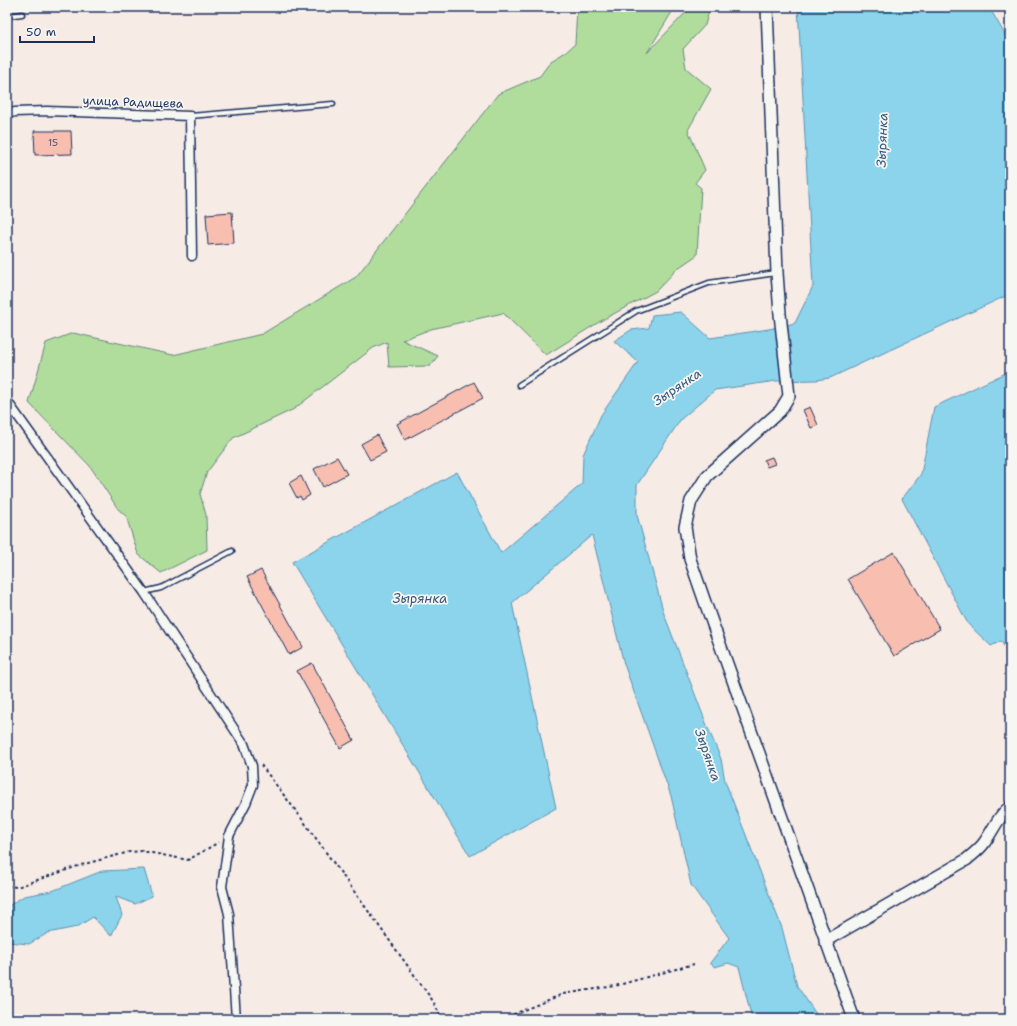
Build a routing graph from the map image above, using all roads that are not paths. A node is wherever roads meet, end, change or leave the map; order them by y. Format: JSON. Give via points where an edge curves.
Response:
{"nodes":[{"id":1,"x":767,"y":7,"type":"edge"},
{"id":2,"x":22,"y":14,"type":"dead end"},
{"id":3,"x":7,"y":16,"type":"edge"},
{"id":4,"x":333,"y":104,"type":"dead end"},
{"id":5,"x":7,"y":114,"type":"edge"},
{"id":6,"x":190,"y":116,"type":"junction"},
{"id":7,"x":192,"y":256,"type":"dead end"},
{"id":8,"x":777,"y":273,"type":"junction"},
{"id":9,"x":519,"y":385,"type":"dead end"},
{"id":10,"x":7,"y":401,"type":"edge"},
{"id":11,"x":232,"y":551,"type":"dead end"},
{"id":12,"x":144,"y":592,"type":"junction"},
{"id":13,"x":1010,"y":807,"type":"edge"},
{"id":14,"x":825,"y":941,"type":"junction"},
{"id":15,"x":236,"y":1019,"type":"edge"},
{"id":16,"x":854,"y":1019,"type":"edge"}],
"edges":[{"from":1,"to":8,"type":"street"},
{"from":2,"to":3,"type":"lane"},
{"from":4,"to":6,"type":"lane"},
{"from":5,"to":6,"type":"street","name":"улица Радищева","via":[[47,111]]},
{"from":6,"to":7,"type":"street","name":"улица Радищева"},
{"from":8,"to":9,"type":"lane","via":[[710,283],[636,311]]},
{"from":8,"to":14,"type":"street","via":[[790,396],[780,412],[707,476],[691,501],[686,527],[690,559]]},
{"from":10,"to":12,"type":"street"},
{"from":11,"to":12,"type":"lane","via":[[161,588]]},
{"from":12,"to":15,"type":"street","via":[[244,744],[252,766],[253,785],[229,836],[222,887],[230,914]]},
{"from":13,"to":14,"type":"street","via":[[999,818],[983,844],[966,860]]},
{"from":14,"to":16,"type":"street"}]}
